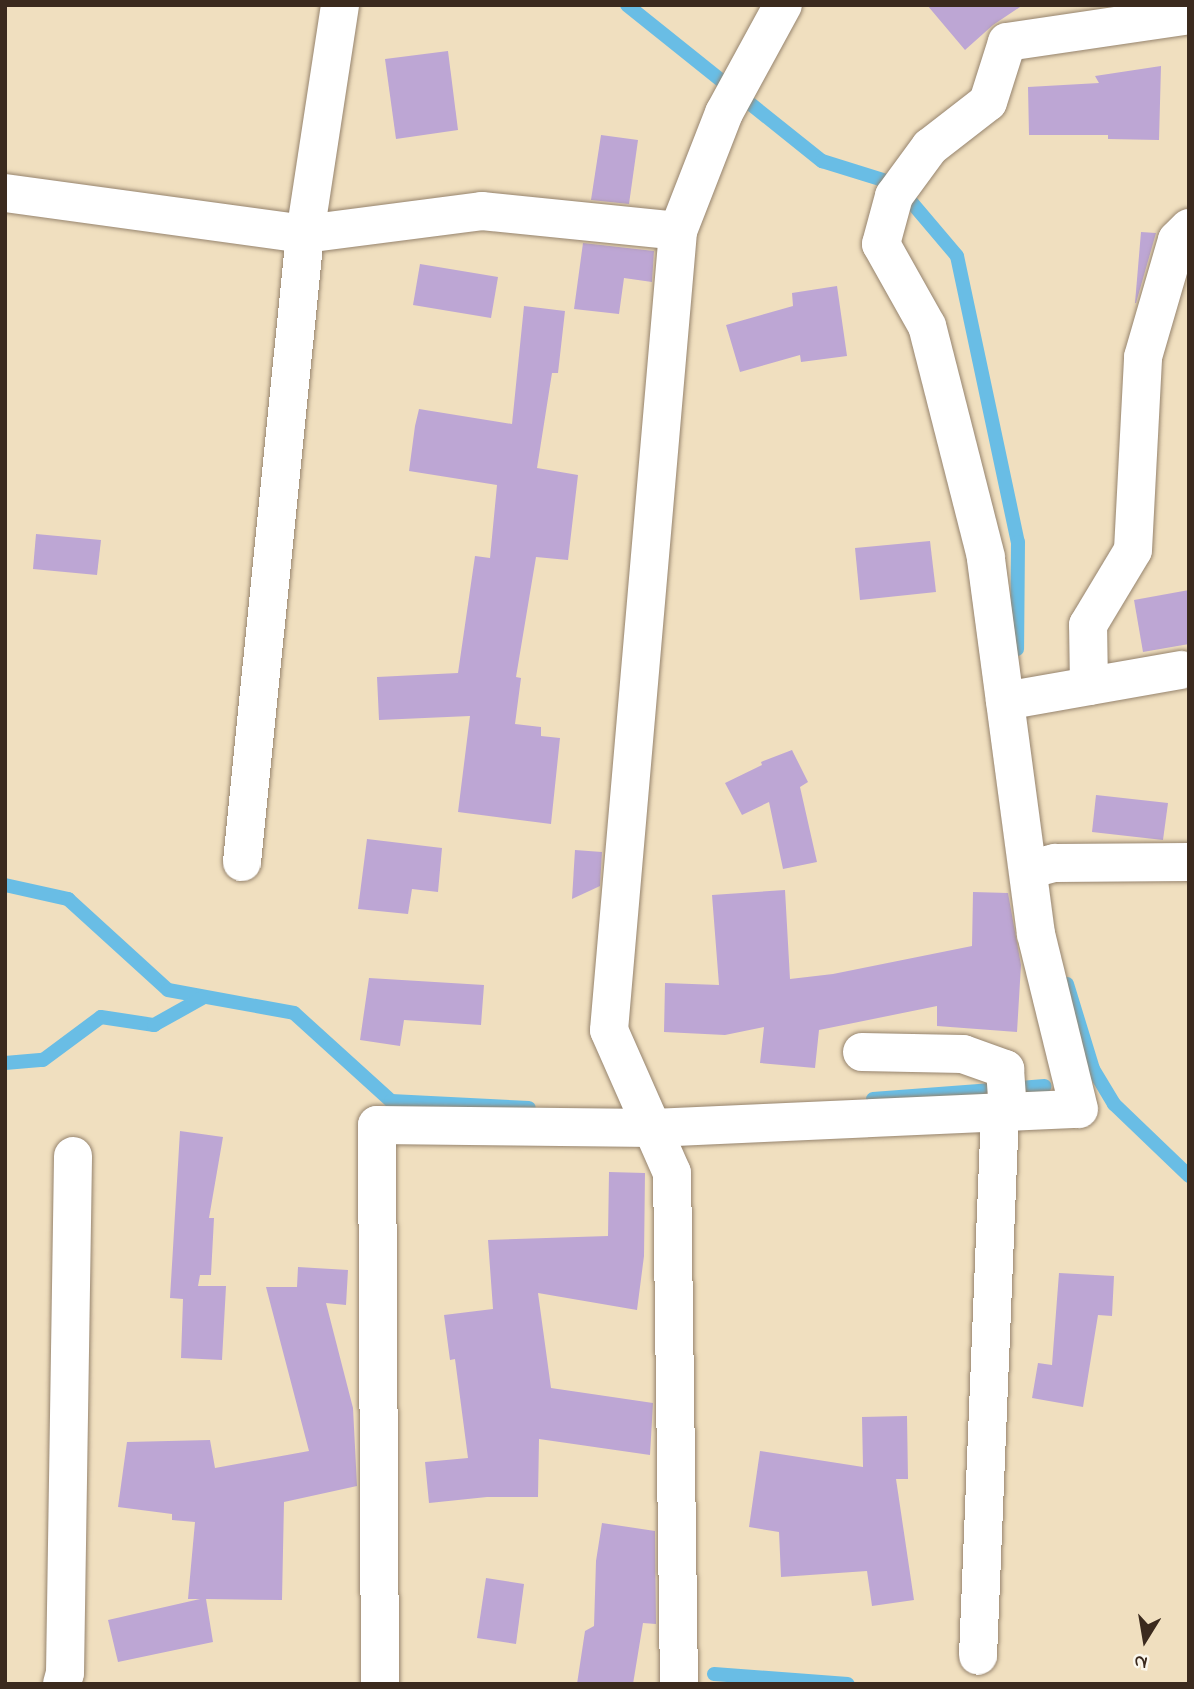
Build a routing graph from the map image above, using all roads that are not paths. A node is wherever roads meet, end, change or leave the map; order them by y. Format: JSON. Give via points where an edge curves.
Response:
{"nodes":[{"id":1,"x":340,"y":5,"type":"edge"},
{"id":2,"x":783,"y":5,"type":"edge"},
{"id":3,"x":1189,"y":15,"type":"edge"},
{"id":4,"x":5,"y":192,"type":"edge"},
{"id":5,"x":1189,"y":229,"type":"edge"},
{"id":6,"x":678,"y":231,"type":"junction"},
{"id":7,"x":305,"y":234,"type":"junction"},
{"id":8,"x":1181,"y":670,"type":"dead end"},
{"id":9,"x":1089,"y":686,"type":"junction"},
{"id":10,"x":1018,"y":699,"type":"junction"},
{"id":11,"x":242,"y":862,"type":"dead end"},
{"id":12,"x":1189,"y":862,"type":"edge"},
{"id":13,"x":1039,"y":867,"type":"junction"},
{"id":14,"x":862,"y":1052,"type":"dead end"},
{"id":15,"x":1004,"y":1093,"type":"junction"},
{"id":16,"x":653,"y":1128,"type":"junction"},
{"id":17,"x":73,"y":1156,"type":"dead end"},
{"id":18,"x":978,"y":1656,"type":"dead end"},
{"id":19,"x":62,"y":1684,"type":"edge"},
{"id":20,"x":380,"y":1684,"type":"edge"},
{"id":21,"x":679,"y":1684,"type":"edge"}],
"edges":[{"from":1,"to":7,"type":"street"},
{"from":2,"to":6,"type":"street","via":[[732,97]]},
{"from":3,"to":10,"type":"street","via":[[1007,42],[988,102],[930,146],[900,188],[881,244],[927,326]]},
{"from":4,"to":7,"type":"street"},
{"from":5,"to":9,"type":"street","via":[[1177,240],[1143,357],[1133,550],[1088,625]]},
{"from":6,"to":7,"type":"street","via":[[482,211]]},
{"from":6,"to":16,"type":"street","via":[[609,1030]]},
{"from":7,"to":11,"type":"street"},
{"from":8,"to":9,"type":"street"},
{"from":9,"to":10,"type":"street"},
{"from":10,"to":13,"type":"street"},
{"from":12,"to":13,"type":"street"},
{"from":13,"to":15,"type":"street","via":[[1036,934],[1079,1109]]},
{"from":14,"to":15,"type":"street","via":[[963,1054]]},
{"from":15,"to":16,"type":"street"},
{"from":15,"to":18,"type":"street"},
{"from":16,"to":20,"type":"street","via":[[377,1125]]},
{"from":16,"to":21,"type":"street","via":[[672,1173]]},
{"from":17,"to":19,"type":"street"}]}
